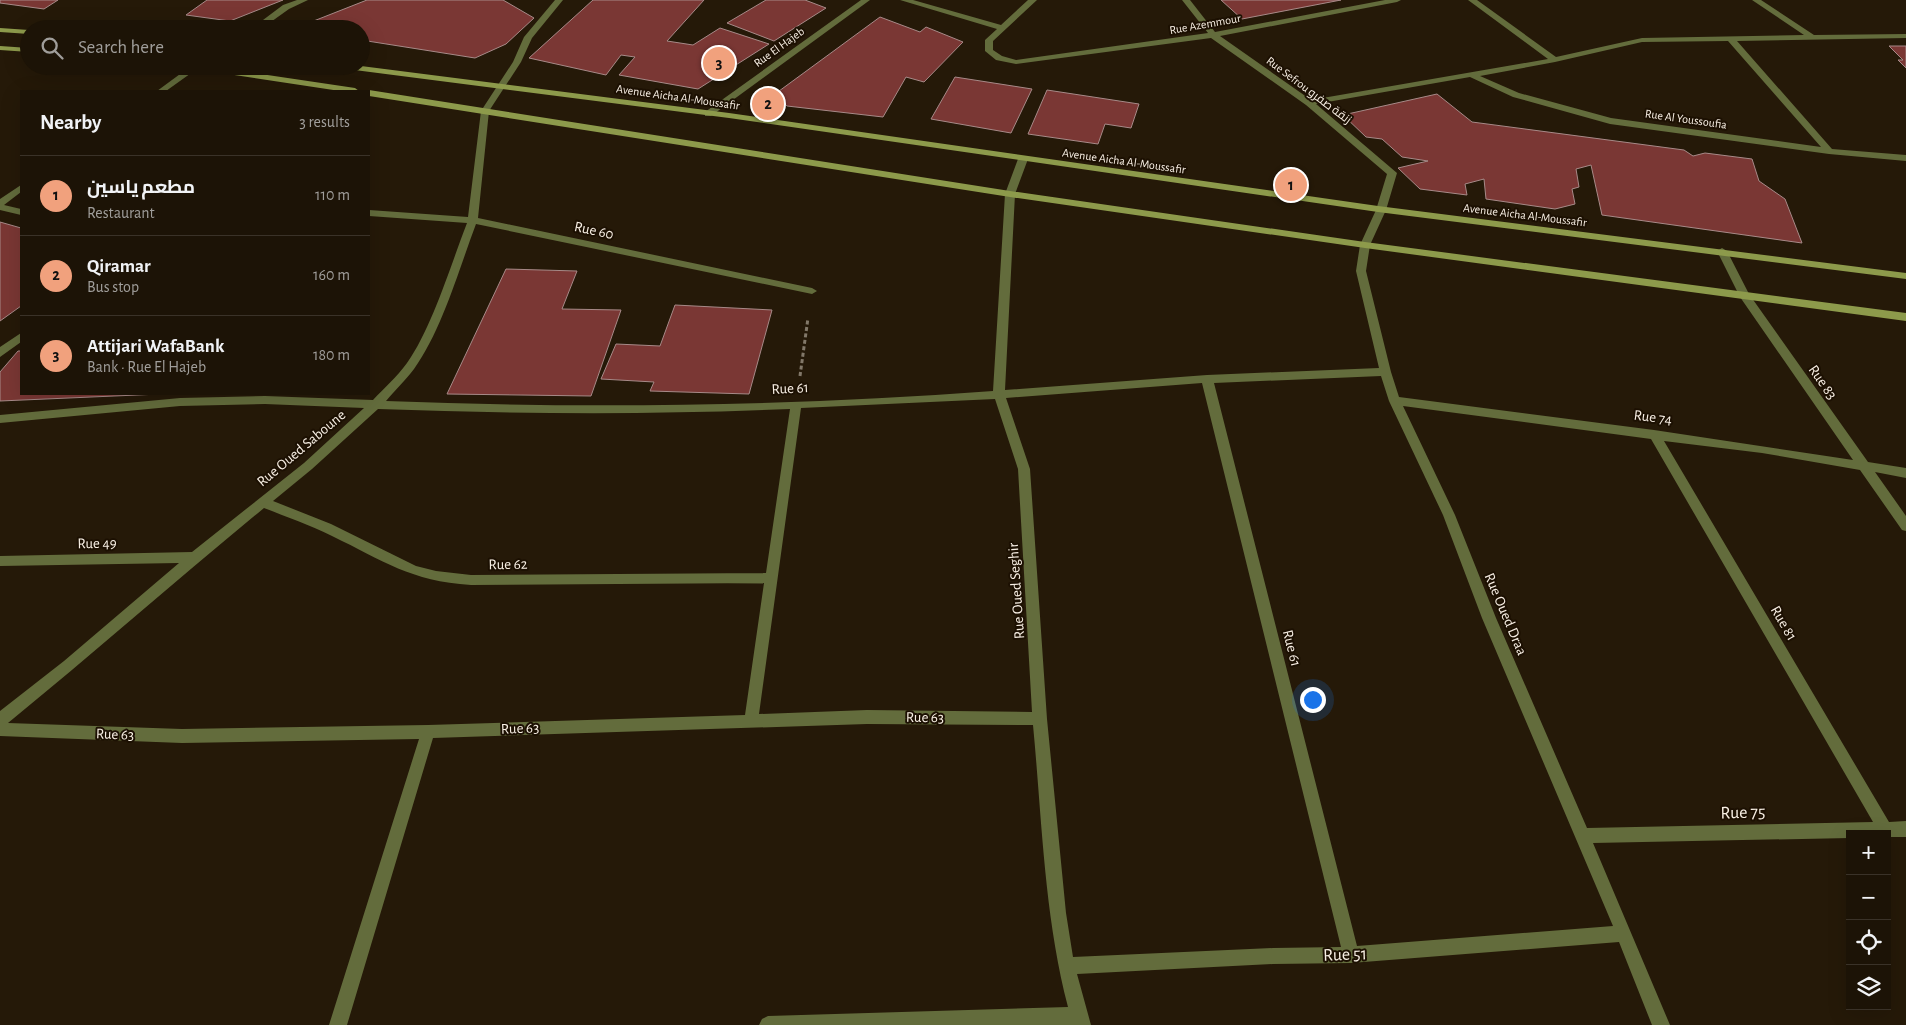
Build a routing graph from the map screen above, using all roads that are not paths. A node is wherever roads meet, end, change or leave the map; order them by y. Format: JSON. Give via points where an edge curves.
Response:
{"nodes":[{"id":1,"x":304,"y":0,"type":"edge"},
{"id":2,"x":559,"y":0,"type":"edge"},
{"id":3,"x":866,"y":0,"type":"edge"},
{"id":4,"x":904,"y":0,"type":"edge"},
{"id":5,"x":1033,"y":0,"type":"edge"},
{"id":6,"x":1186,"y":0,"type":"edge"},
{"id":7,"x":1397,"y":0,"type":"edge"},
{"id":8,"x":1472,"y":0,"type":"edge"},
{"id":9,"x":1756,"y":0,"type":"edge"},
{"id":10,"x":1367,"y":2,"type":"edge"},
{"id":11,"x":268,"y":20,"type":"edge"},
{"id":12,"x":1004,"y":28,"type":"junction"},
{"id":13,"x":0,"y":30,"type":"edge"},
{"id":14,"x":20,"y":31,"type":"edge"},
{"id":15,"x":1213,"y":35,"type":"junction"},
{"id":16,"x":1811,"y":36,"type":"junction"},
{"id":17,"x":1906,"y":36,"type":"edge"},
{"id":18,"x":1730,"y":38,"type":"junction"},
{"id":19,"x":0,"y":48,"type":"edge"},
{"id":20,"x":20,"y":49,"type":"edge"},
{"id":21,"x":1555,"y":60,"type":"junction"},
{"id":22,"x":370,"y":69,"type":"edge"},
{"id":23,"x":183,"y":75,"type":"edge"},
{"id":24,"x":248,"y":75,"type":"edge"},
{"id":25,"x":1470,"y":75,"type":"junction"},
{"id":26,"x":503,"y":84,"type":"junction"},
{"id":27,"x":162,"y":90,"type":"edge"},
{"id":28,"x":348,"y":90,"type":"edge"},
{"id":29,"x":370,"y":93,"type":"edge"},
{"id":30,"x":1309,"y":103,"type":"junction"},
{"id":31,"x":485,"y":111,"type":"junction"},
{"id":32,"x":708,"y":114,"type":"junction"},
{"id":33,"x":1829,"y":150,"type":"junction"},
{"id":34,"x":1906,"y":158,"type":"edge"},
{"id":35,"x":1023,"y":159,"type":"junction"},
{"id":36,"x":20,"y":189,"type":"edge"},
{"id":37,"x":1010,"y":194,"type":"junction"},
{"id":38,"x":0,"y":203,"type":"edge"},
{"id":39,"x":0,"y":207,"type":"edge"},
{"id":40,"x":1381,"y":210,"type":"junction"},
{"id":41,"x":20,"y":212,"type":"edge"},
{"id":42,"x":370,"y":213,"type":"edge"},
{"id":43,"x":473,"y":220,"type":"junction"},
{"id":44,"x":1365,"y":245,"type":"junction"},
{"id":45,"x":1722,"y":251,"type":"junction"},
{"id":46,"x":1906,"y":276,"type":"edge"},
{"id":47,"x":812,"y":291,"type":"road end"},
{"id":48,"x":1744,"y":295,"type":"junction"},
{"id":49,"x":1906,"y":317,"type":"edge"},
{"id":50,"x":20,"y":337,"type":"edge"},
{"id":51,"x":0,"y":353,"type":"edge"},
{"id":52,"x":1385,"y":372,"type":"junction"},
{"id":53,"x":1206,"y":379,"type":"junction"},
{"id":54,"x":999,"y":393,"type":"junction"},
{"id":55,"x":183,"y":398,"type":"edge"},
{"id":56,"x":1395,"y":401,"type":"junction"},
{"id":57,"x":796,"y":404,"type":"junction"},
{"id":58,"x":375,"y":405,"type":"junction"},
{"id":59,"x":0,"y":419,"type":"edge"},
{"id":60,"x":1654,"y":434,"type":"junction"},
{"id":61,"x":1861,"y":464,"type":"junction"},
{"id":62,"x":1906,"y":473,"type":"edge"},
{"id":63,"x":262,"y":502,"type":"junction"},
{"id":64,"x":1906,"y":526,"type":"edge"},
{"id":65,"x":195,"y":557,"type":"junction"},
{"id":66,"x":0,"y":561,"type":"edge"},
{"id":67,"x":770,"y":578,"type":"junction"},
{"id":68,"x":1040,"y":719,"type":"junction"},
{"id":69,"x":0,"y":720,"type":"edge"},
{"id":70,"x":751,"y":721,"type":"junction"},
{"id":71,"x":0,"y":729,"type":"edge"},
{"id":72,"x":428,"y":732,"type":"junction"},
{"id":73,"x":1906,"y":828,"type":"edge"},
{"id":74,"x":1885,"y":829,"type":"junction"},
{"id":75,"x":1582,"y":836,"type":"junction"},
{"id":76,"x":1624,"y":932,"type":"junction"},
{"id":77,"x":1351,"y":955,"type":"junction"},
{"id":78,"x":1066,"y":966,"type":"junction"},
{"id":79,"x":1081,"y":1020,"type":"edge"},
{"id":80,"x":338,"y":1025,"type":"edge"},
{"id":81,"x":768,"y":1025,"type":"edge"},
{"id":82,"x":1661,"y":1025,"type":"edge"}],
"edges":[{"from":1,"to":11,"type":"street","via":[[286,7]]},
{"from":2,"to":26,"type":"street","via":[[528,37]]},
{"from":3,"to":32,"type":"street","name":"Rue El Hajeb"},
{"from":4,"to":12,"type":"street"},
{"from":5,"to":12,"type":"street"},
{"from":6,"to":15,"type":"street","name":"Rue Sefrou زنقة صفرو"},
{"from":7,"to":10,"type":"street","name":"Rue Azemmour"},
{"from":8,"to":21,"type":"street"},
{"from":9,"to":16,"type":"street"},
{"from":10,"to":15,"type":"street","name":"Rue Azemmour"},
{"from":12,"to":15,"type":"street","name":"Rue Azemmour","via":[[989,40],[989,51],[999,58],[1016,62]]},
{"from":13,"to":14,"type":"main road"},
{"from":15,"to":30,"type":"street","name":"Rue Sefrou زنقة صفرو"},
{"from":16,"to":17,"type":"street"},
{"from":16,"to":18,"type":"street"},
{"from":18,"to":21,"type":"street","via":[[1642,40]]},
{"from":18,"to":33,"type":"street"},
{"from":19,"to":20,"type":"main road"},
{"from":21,"to":25,"type":"street"},
{"from":22,"to":26,"type":"main road","name":"Avenue Aicha Al-Moussafir"},
{"from":23,"to":27,"type":"street"},
{"from":24,"to":28,"type":"main road"},
{"from":25,"to":30,"type":"street"},
{"from":25,"to":33,"type":"street","name":"Rue Al Youssoufia","via":[[1516,94],[1610,121]]},
{"from":26,"to":31,"type":"street"},
{"from":26,"to":32,"type":"main road","name":"Avenue Aicha Al-Moussafir"},
{"from":29,"to":31,"type":"main road"},
{"from":30,"to":40,"type":"street","name":"Rue Sefrou زنقة صفرو","via":[[1392,173]]},
{"from":31,"to":37,"type":"main road"},
{"from":31,"to":43,"type":"street","name":"Rue Oued Saboune"},
{"from":32,"to":35,"type":"main road","name":"Avenue Aicha Al-Moussafir"},
{"from":33,"to":34,"type":"street","name":"Rue Al Youssoufia"},
{"from":35,"to":37,"type":"street","name":"Rue Oued Seghir"},
{"from":35,"to":40,"type":"main road","name":"Avenue Aicha Al-Moussafir"},
{"from":36,"to":38,"type":"street"},
{"from":37,"to":44,"type":"main road"},
{"from":37,"to":54,"type":"street","name":"Rue Oued Seghir"},
{"from":39,"to":41,"type":"street"},
{"from":40,"to":44,"type":"street","name":"Rue Oued Draa"},
{"from":40,"to":45,"type":"main road","name":"Avenue Aicha Al-Moussafir"},
{"from":42,"to":43,"type":"street","name":"Rue 60"},
{"from":43,"to":47,"type":"street","name":"Rue 60"},
{"from":43,"to":58,"type":"street","name":"Rue Oued Saboune","via":[[418,354]]},
{"from":44,"to":48,"type":"main road"},
{"from":44,"to":52,"type":"street","name":"Rue Oued Draa","via":[[1361,271]]},
{"from":45,"to":46,"type":"main road","name":"Avenue Aicha Al-Moussafir"},
{"from":45,"to":48,"type":"street","name":"Rue 83"},
{"from":48,"to":49,"type":"main road"},
{"from":48,"to":61,"type":"street","name":"Rue 83"},
{"from":50,"to":51,"type":"street"},
{"from":52,"to":53,"type":"street","name":"Rue 61"},
{"from":52,"to":56,"type":"street","name":"Rue Oued Draa"},
{"from":53,"to":54,"type":"street","name":"Rue 61"},
{"from":53,"to":77,"type":"street","name":"Rue 61"},
{"from":54,"to":57,"type":"street","name":"Rue 61"},
{"from":54,"to":68,"type":"street","name":"Rue Oued Seghir","via":[[1024,468]]},
{"from":55,"to":58,"type":"street","name":"Rue 61"},
{"from":55,"to":59,"type":"street","name":"Rue 61"},
{"from":56,"to":60,"type":"street","name":"Rue 74"},
{"from":56,"to":75,"type":"street","name":"Rue Oued Draa","via":[[1449,515]]},
{"from":57,"to":58,"type":"street","name":"Rue 61","via":[[604,410]]},
{"from":57,"to":67,"type":"street"},
{"from":58,"to":63,"type":"street","name":"Rue Oued Saboune","via":[[308,466]]},
{"from":60,"to":61,"type":"street","name":"Rue 74"},
{"from":60,"to":74,"type":"street","name":"Rue 81"},
{"from":61,"to":62,"type":"street","name":"Rue 74"},
{"from":61,"to":64,"type":"street","name":"Rue 83"},
{"from":63,"to":65,"type":"street","name":"Rue Oued Saboune"},
{"from":63,"to":67,"type":"street","name":"Rue 62","via":[[336,532],[424,574],[443,577],[471,580]]},
{"from":65,"to":66,"type":"street","name":"Rue 49"},
{"from":65,"to":69,"type":"street","name":"Rue Oued Saboune"},
{"from":67,"to":70,"type":"street"},
{"from":68,"to":70,"type":"street","name":"Rue 63","via":[[916,716]]},
{"from":68,"to":78,"type":"street","name":"Rue Oued Seghir"},
{"from":70,"to":72,"type":"street","name":"Rue 63"},
{"from":71,"to":72,"type":"street","name":"Rue 63","via":[[182,736]]},
{"from":72,"to":80,"type":"street"},
{"from":73,"to":74,"type":"street","name":"Rue 75"},
{"from":74,"to":75,"type":"street","name":"Rue 75"},
{"from":75,"to":76,"type":"street","name":"Rue Oued Draa"},
{"from":76,"to":77,"type":"street","name":"Rue 51"},
{"from":76,"to":82,"type":"street","name":"Rue Oued Draa"},
{"from":77,"to":78,"type":"street","name":"Rue 51"},
{"from":78,"to":79,"type":"street","name":"Rue Oued Seghir"},
{"from":79,"to":81,"type":"street"}]}
